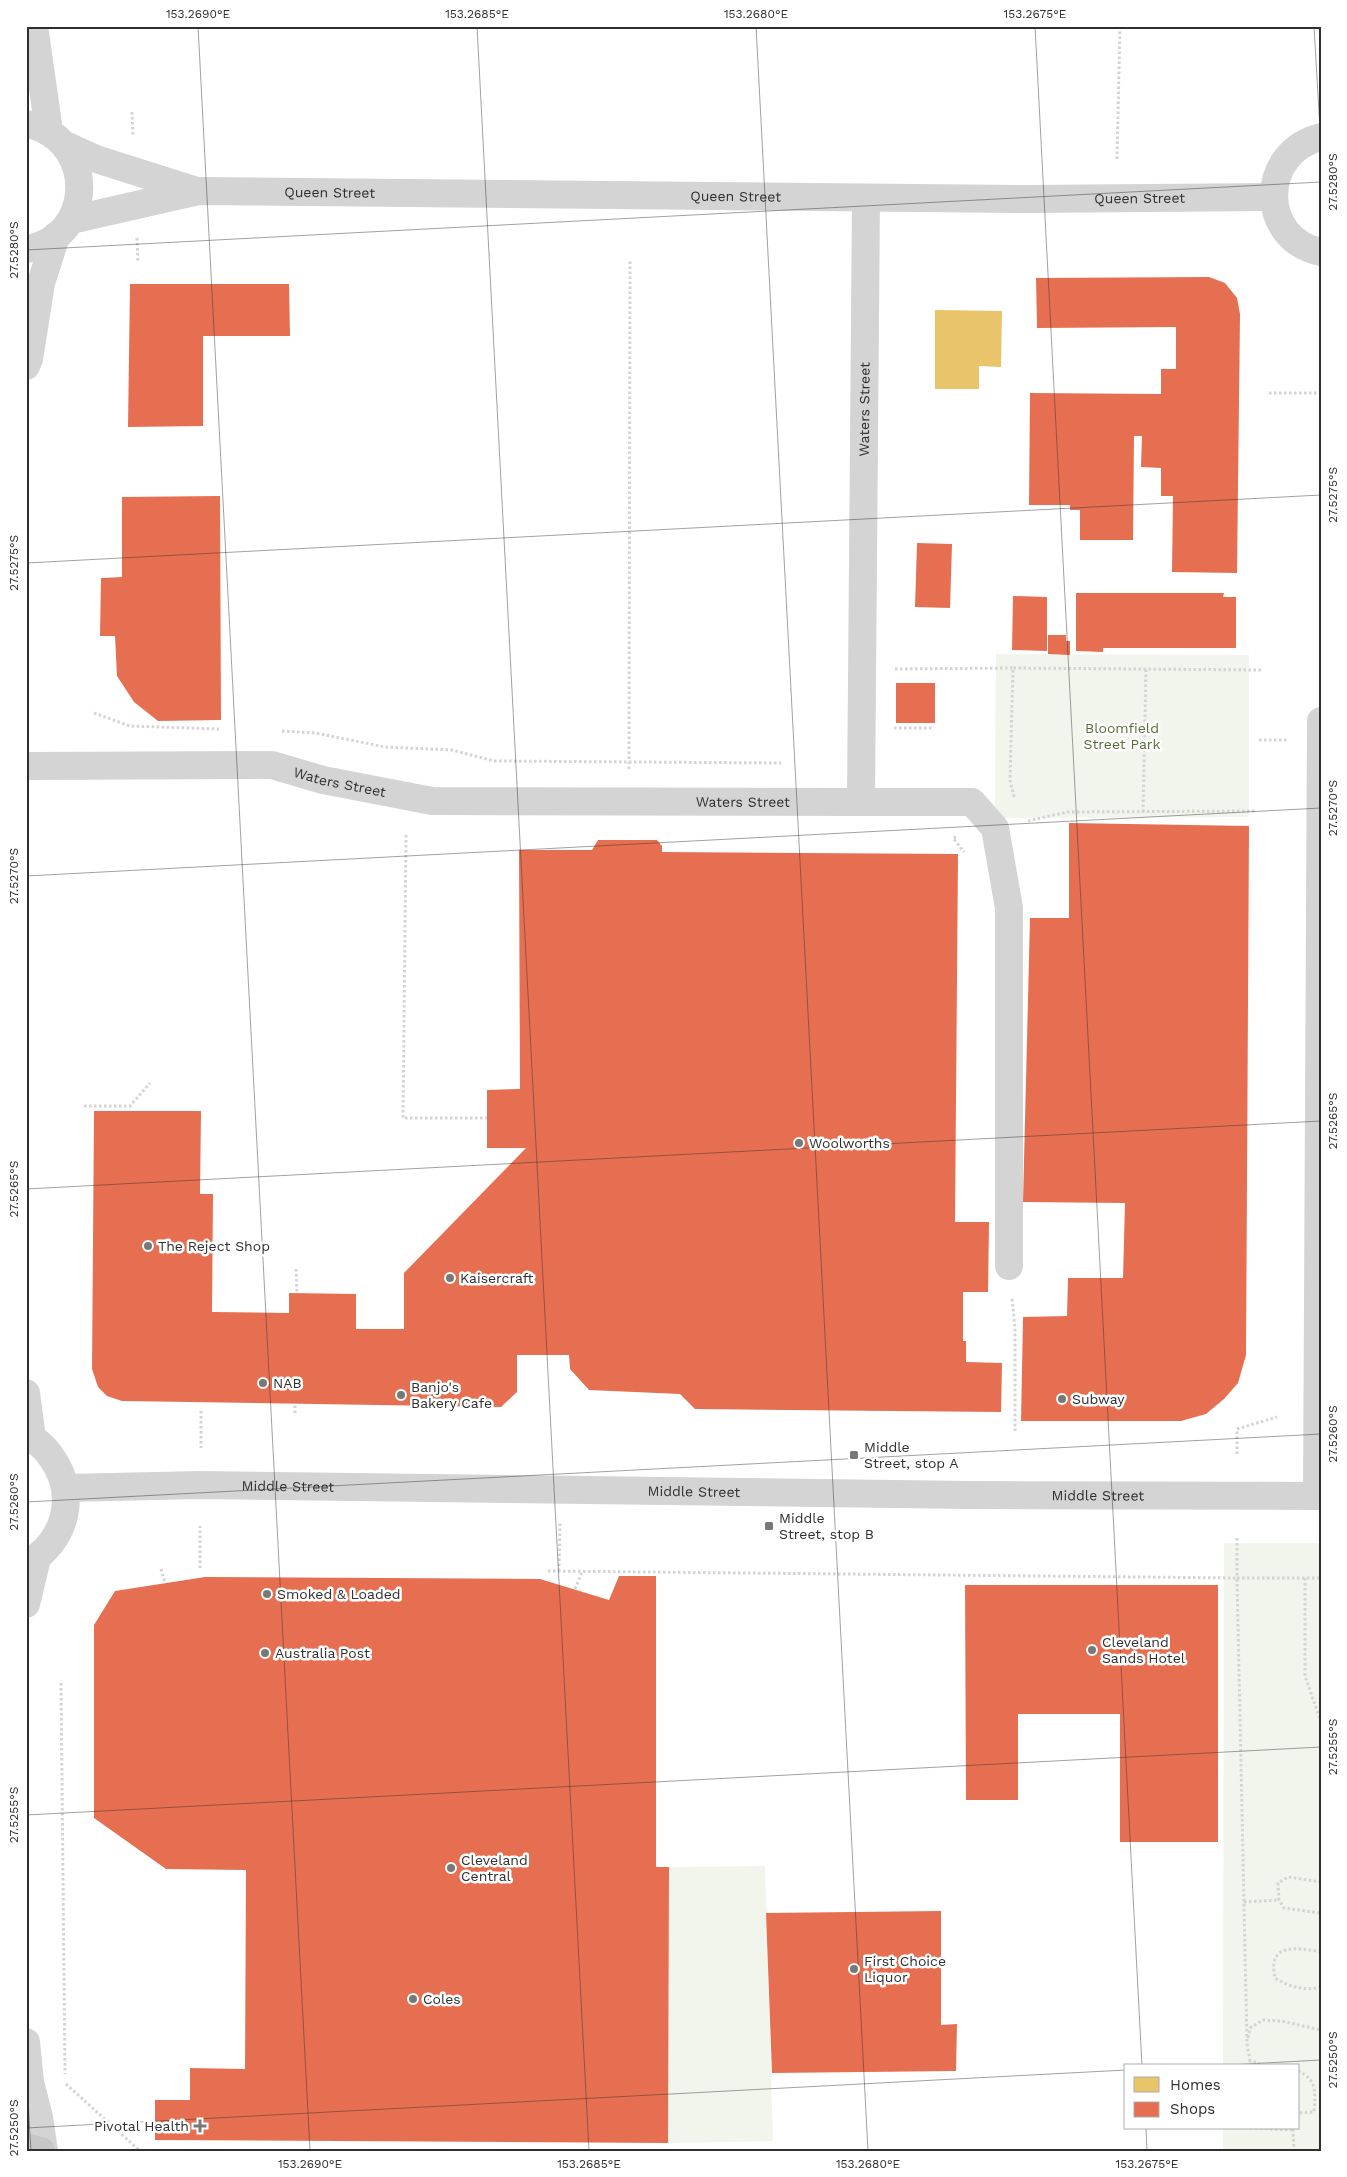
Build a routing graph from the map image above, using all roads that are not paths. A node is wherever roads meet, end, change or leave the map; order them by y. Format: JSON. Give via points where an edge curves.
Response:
{"nodes":[{"id":1,"x":34,"y":26,"type":"edge"},
{"id":2,"x":47,"y":133,"type":"edge"},
{"id":3,"x":1321,"y":138,"type":"edge"},
{"id":4,"x":198,"y":191,"type":"junction"},
{"id":5,"x":1273,"y":197,"type":"junction"},
{"id":6,"x":866,"y":198,"type":"junction"},
{"id":7,"x":64,"y":228,"type":"junction"},
{"id":8,"x":26,"y":249,"type":"edge"},
{"id":9,"x":1321,"y":252,"type":"edge"},
{"id":10,"x":26,"y":366,"type":"edge"},
{"id":11,"x":1321,"y":721,"type":"edge"},
{"id":12,"x":26,"y":766,"type":"edge"},
{"id":13,"x":861,"y":802,"type":"junction"},
{"id":14,"x":1009,"y":1266,"type":"road end"},
{"id":15,"x":26,"y":1394,"type":"edge"},
{"id":16,"x":29,"y":1437,"type":"edge"},
{"id":17,"x":66,"y":1488,"type":"junction"},
{"id":18,"x":1319,"y":1496,"type":"edge"},
{"id":19,"x":32,"y":1561,"type":"edge"},
{"id":20,"x":26,"y":1604,"type":"edge"},
{"id":21,"x":26,"y":2042,"type":"edge"},
{"id":22,"x":26,"y":2147,"type":"edge"},
{"id":23,"x":41,"y":2151,"type":"edge"},
{"id":24,"x":44,"y":2151,"type":"edge"}],
"edges":[{"from":1,"to":2,"type":"street"},
{"from":2,"to":4,"type":"street","name":"Queen Street","via":[[96,159]]},
{"from":2,"to":7,"type":"street","via":[[75,162],[80,181],[79,201]]},
{"from":3,"to":5,"type":"street","via":[[1310,140],[1294,150],[1282,163],[1275,179]]},
{"from":4,"to":6,"type":"street","name":"Queen Street"},
{"from":4,"to":7,"type":"street","name":"Queen Street"},
{"from":5,"to":6,"type":"street","name":"Queen Street"},
{"from":5,"to":9,"type":"street","via":[[1276,214],[1284,229],[1296,242]]},
{"from":6,"to":13,"type":"street","name":"Waters Street"},
{"from":7,"to":8,"type":"street","name":"Queen Street","via":[[44,244]]},
{"from":7,"to":10,"type":"street","via":[[41,284]]},
{"from":11,"to":18,"type":"street"},
{"from":12,"to":13,"type":"street","name":"Waters Street","via":[[272,765],[323,780],[432,801]]},
{"from":13,"to":14,"type":"street","via":[[972,802],[1008,825]]},
{"from":15,"to":16,"type":"street"},
{"from":16,"to":17,"type":"street","via":[[48,1452],[60,1469]]},
{"from":17,"to":18,"type":"street","name":"Middle Street","via":[[201,1484],[971,1496]]},
{"from":17,"to":19,"type":"street","via":[[62,1527],[51,1544]]},
{"from":19,"to":20,"type":"street"},
{"from":21,"to":24,"type":"street","via":[[30,2082],[40,2117]]},
{"from":22,"to":23,"type":"main road"}]}
